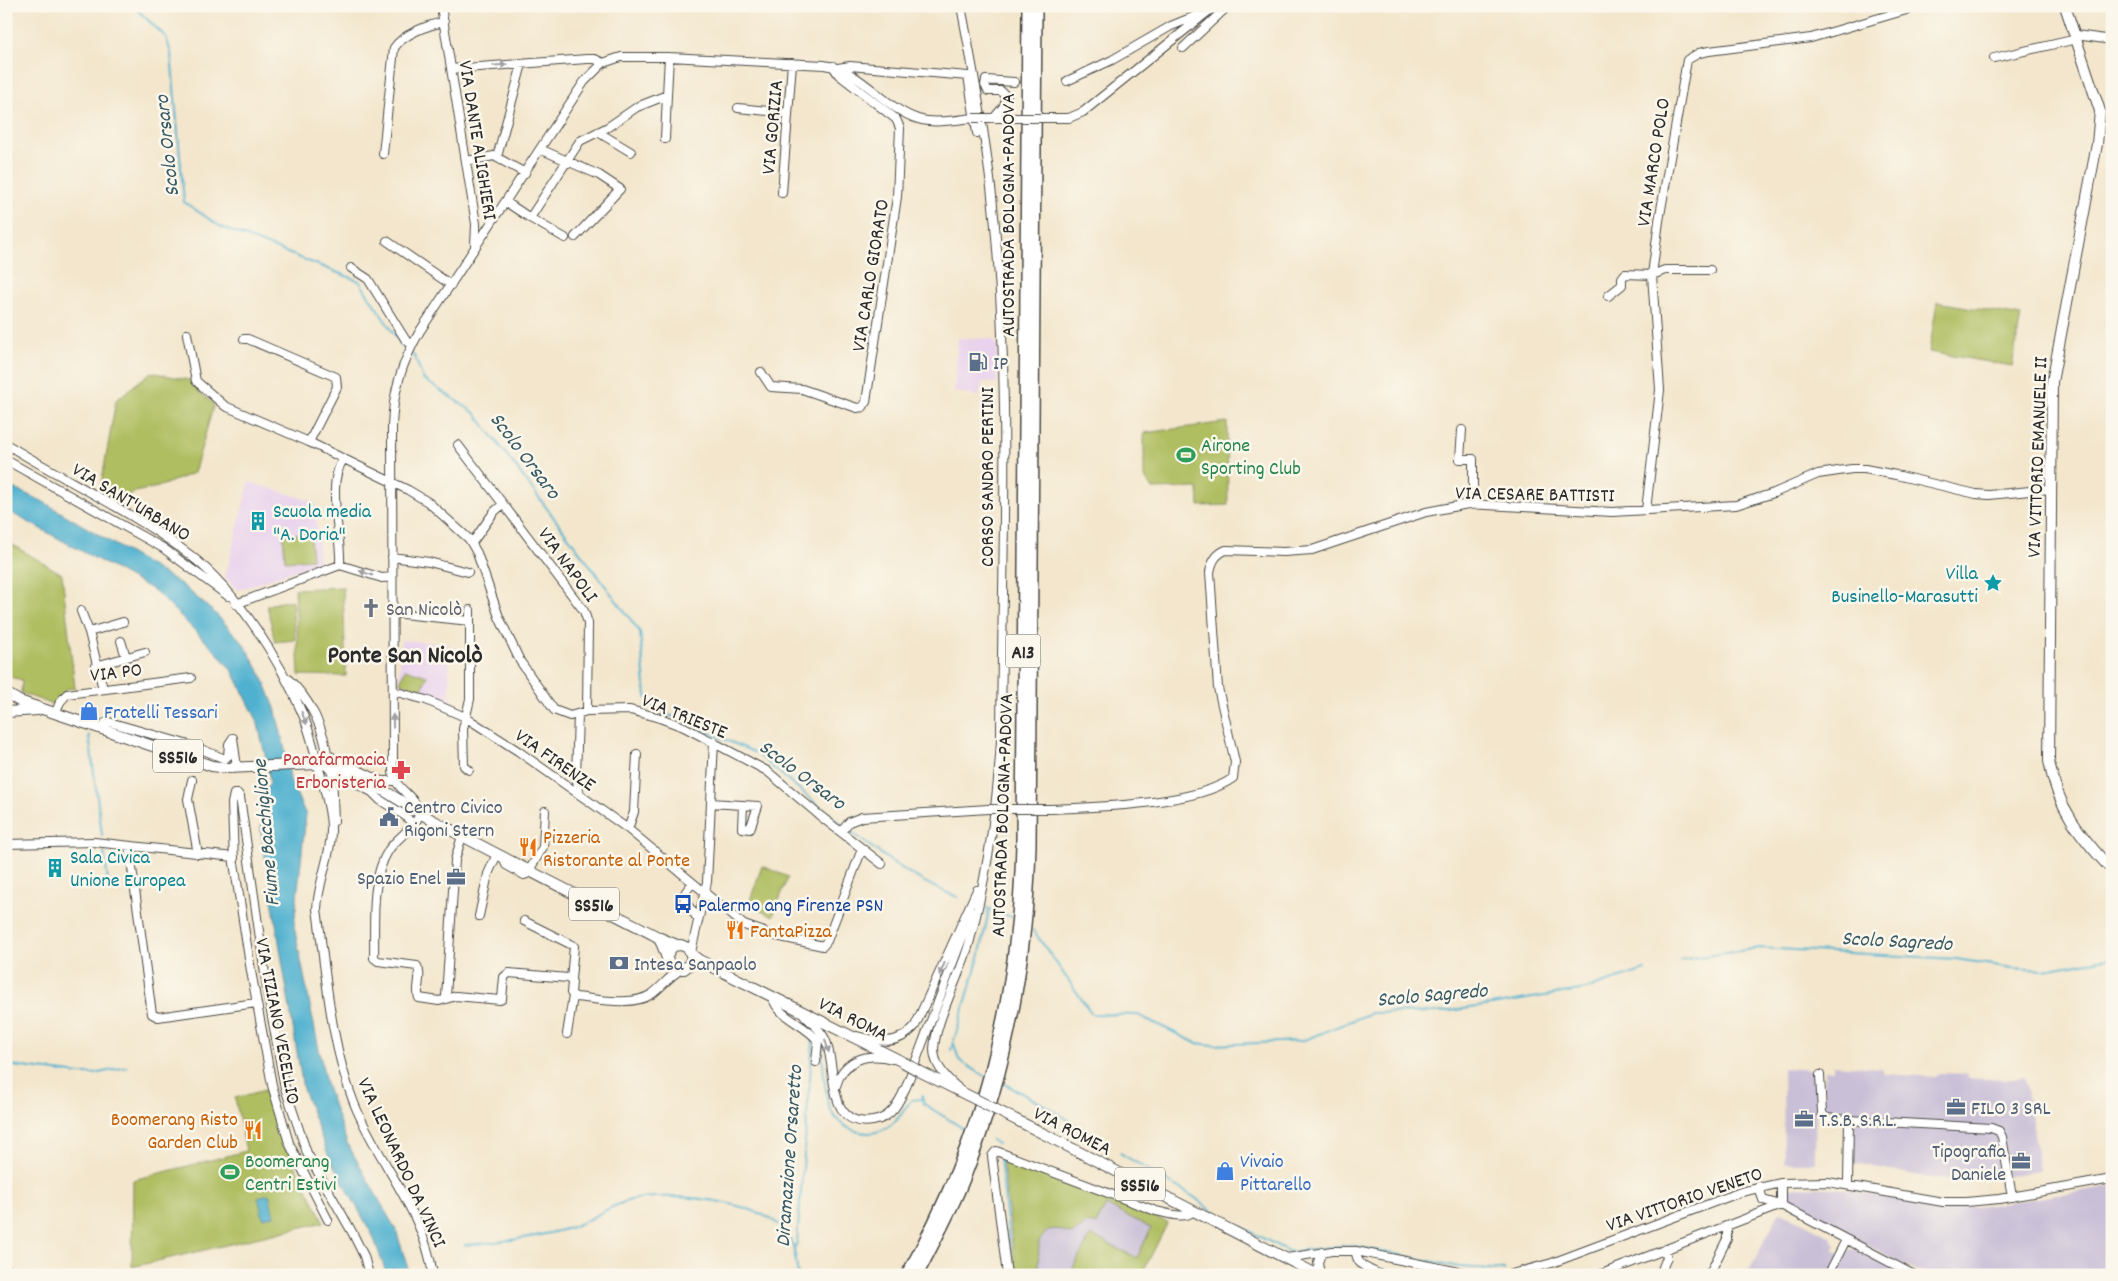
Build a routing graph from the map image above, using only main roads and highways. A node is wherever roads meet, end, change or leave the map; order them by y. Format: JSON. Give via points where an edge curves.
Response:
{"nodes":[{"id":1,"x":1028,"y":6,"type":"edge"},
{"id":2,"x":1036,"y":6,"type":"edge"},
{"id":3,"x":2065,"y":6,"type":"edge"},
{"id":4,"x":6,"y":693,"type":"edge"},
{"id":5,"x":6,"y":712,"type":"edge"},
{"id":6,"x":54,"y":712,"type":"junction"},
{"id":7,"x":2112,"y":870,"type":"edge"},
{"id":8,"x":658,"y":937,"type":"junction"},
{"id":9,"x":679,"y":945,"type":"junction"},
{"id":10,"x":691,"y":953,"type":"junction"},
{"id":11,"x":667,"y":959,"type":"junction"},
{"id":12,"x":710,"y":965,"type":"junction"},
{"id":13,"x":684,"y":968,"type":"junction"},
{"id":14,"x":919,"y":1071,"type":"joint"},
{"id":15,"x":907,"y":1275,"type":"edge"},
{"id":16,"x":917,"y":1275,"type":"edge"},
{"id":17,"x":1319,"y":1275,"type":"edge"}],
"edges":[{"from":1,"to":15,"type":"highway","name":"AUTOSTRADA BOLOGNA-PADOVA","number":"A13","via":[[1022,835],[1018,930],[1000,1038],[974,1130],[953,1183]]},
{"from":2,"to":16,"type":"highway","name":"AUTOSTRADA BOLOGNA-PADOVA","number":"A13","via":[[1030,845],[1026,932],[1019,986],[996,1088],[965,1178]]},
{"from":3,"to":7,"type":"main road","name":"VIA VITTORIO EMANUELE II","via":[[2098,102],[2099,127],[2052,382],[2049,761],[2052,778],[2067,815]]},
{"from":4,"to":5,"type":"main road","number":"SS516","via":[[11,703]]},
{"from":4,"to":6,"type":"main road","number":"SS516","via":[[19,701]]},
{"from":5,"to":6,"type":"main road","number":"SS516","via":[[28,709]]},
{"from":6,"to":8,"type":"main road","number":"SS516","via":[[202,764],[237,768],[332,765]]},
{"from":8,"to":9,"type":"main road","number":"SS516"},
{"from":8,"to":11,"type":"main road","via":[[664,945]]},
{"from":9,"to":10,"type":"main road","number":"SS516"},
{"from":9,"to":11,"type":"main road","via":[[670,948]]},
{"from":10,"to":12,"type":"main road","name":"VIA ROMA","number":"SS516"},
{"from":10,"to":13,"type":"main road","via":[[691,961]]},
{"from":11,"to":13,"type":"main road","via":[[673,968]]},
{"from":12,"to":13,"type":"main road"},
{"from":12,"to":14,"type":"main road","name":"VIA ROMA","number":"SS516","bridge":true,"via":[[842,1031],[873,1053]]},
{"from":14,"to":17,"type":"main road","name":"VIA ROMEA","number":"SS516","bridge":true}]}
